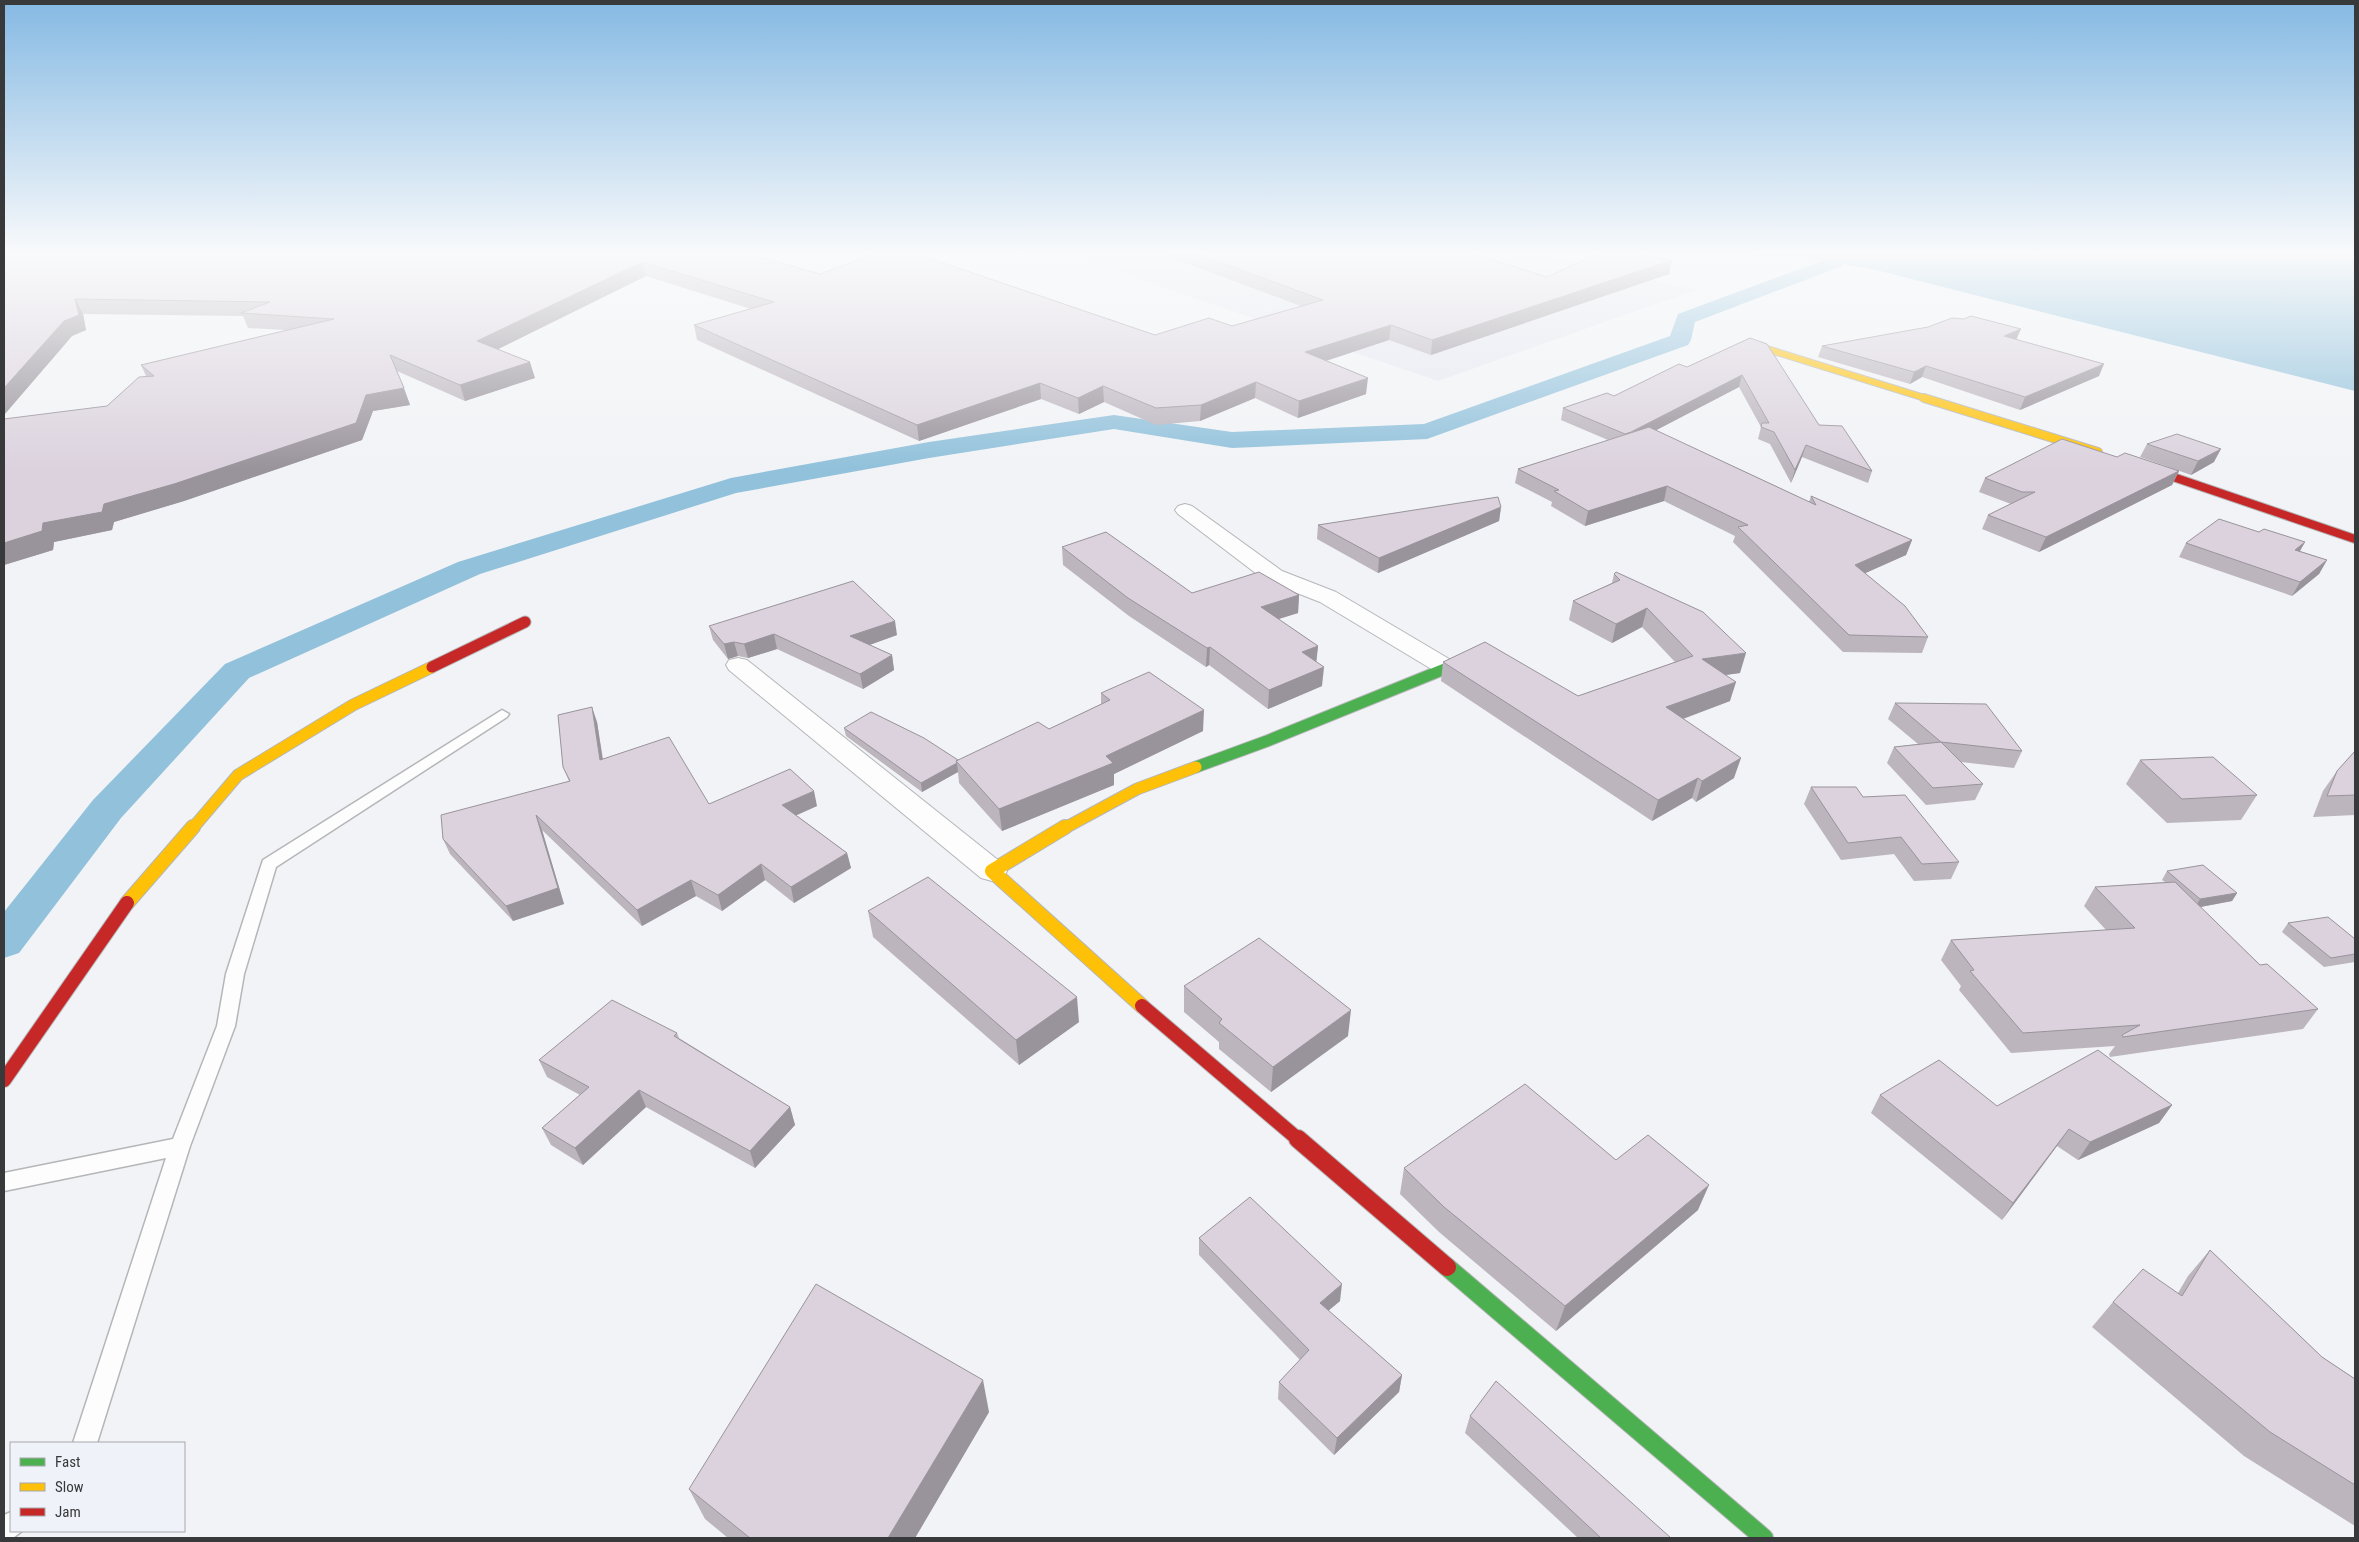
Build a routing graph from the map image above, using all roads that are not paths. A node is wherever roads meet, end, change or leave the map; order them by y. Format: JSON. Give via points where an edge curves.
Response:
{"nodes":[{"id":1,"x":1751,"y":344,"type":"edge"},
{"id":2,"x":2105,"y":454,"type":"edge"},
{"id":3,"x":2134,"y":464,"type":"edge"},
{"id":4,"x":1185,"y":510,"type":"dead end"},
{"id":5,"x":2355,"y":539,"type":"edge"},
{"id":6,"x":525,"y":622,"type":"dead end"},
{"id":7,"x":738,"y":665,"type":"dead end"},
{"id":8,"x":1447,"y":668,"type":"joint"},
{"id":9,"x":502,"y":714,"type":"dead end"},
{"id":10,"x":992,"y":871,"type":"junction"},
{"id":11,"x":4,"y":1080,"type":"edge"},
{"id":12,"x":180,"y":1146,"type":"junction"},
{"id":13,"x":4,"y":1182,"type":"edge"},
{"id":14,"x":85,"y":1442,"type":"edge"},
{"id":15,"x":1764,"y":1538,"type":"edge"}],
"edges":[{"from":1,"to":2,"type":"street"},
{"from":3,"to":5,"type":"street"},
{"from":4,"to":8,"type":"street","via":[[1274,576],[1328,597]]},
{"from":6,"to":11,"type":"street","via":[[353,705],[238,775],[129,901]]},
{"from":7,"to":10,"type":"street"},
{"from":8,"to":10,"type":"street","via":[[1267,741],[1137,789]]},
{"from":9,"to":12,"type":"lane","via":[[269,864],[235,974],[226,1026]]},
{"from":10,"to":15,"type":"street","via":[[1135,1000]]},
{"from":12,"to":13,"type":"lane"},
{"from":12,"to":14,"type":"lane"}]}
